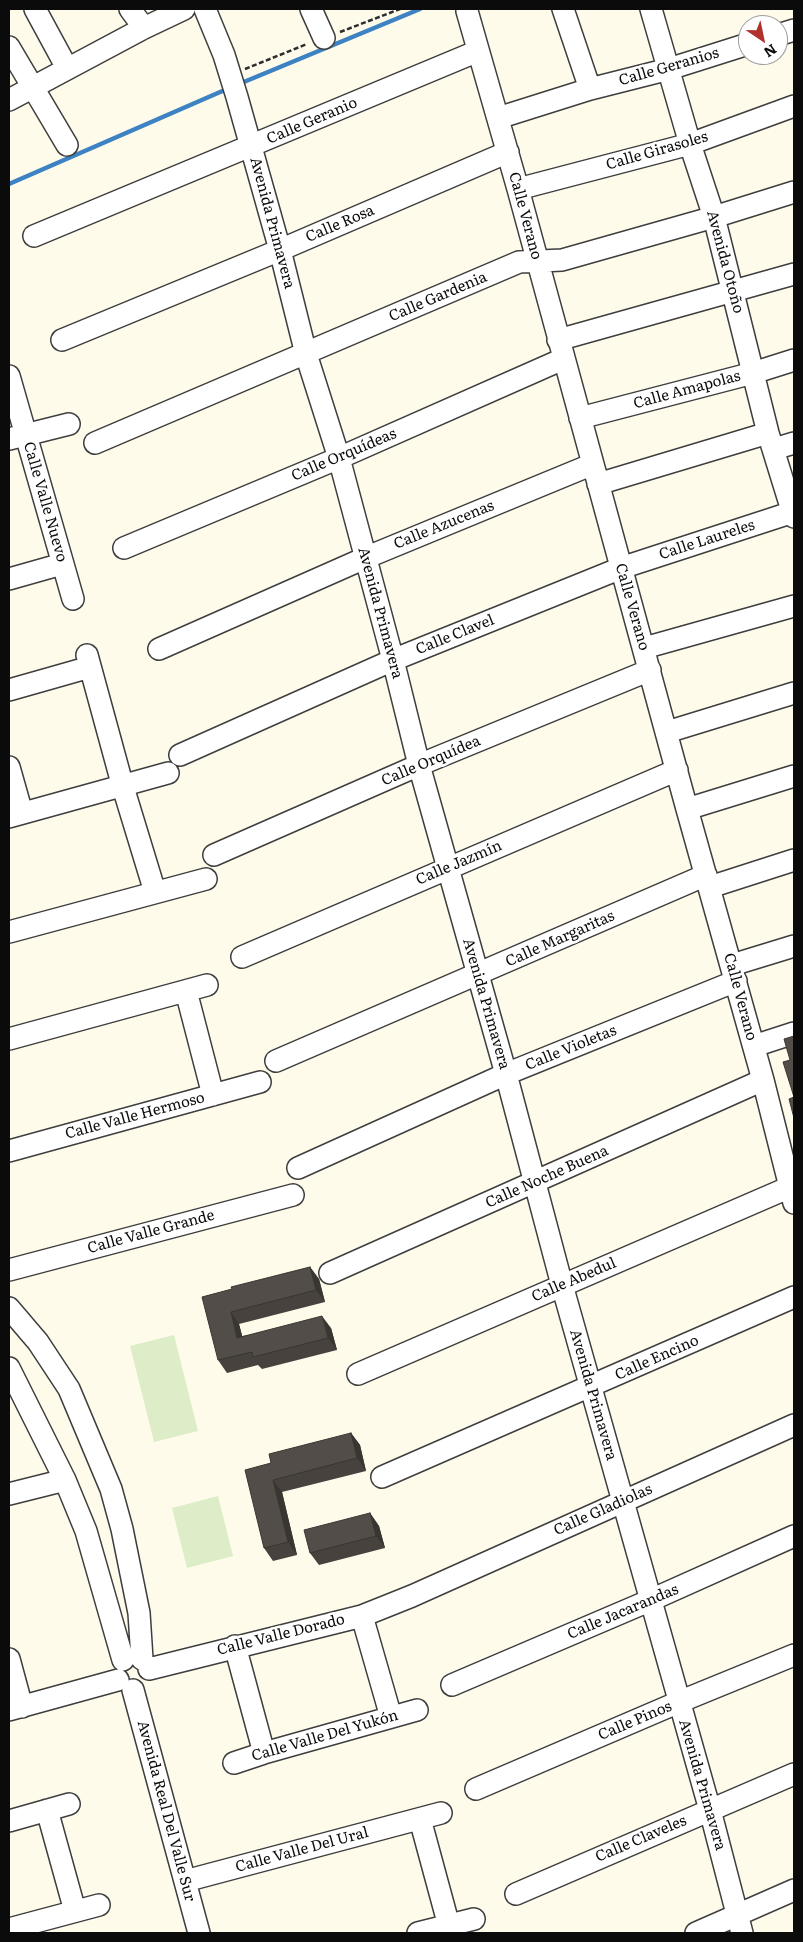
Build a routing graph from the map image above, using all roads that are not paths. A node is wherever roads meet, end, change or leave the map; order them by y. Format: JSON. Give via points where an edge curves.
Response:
{"nodes":[{"id":1,"x":35,"y":9,"type":"edge"},
{"id":2,"x":130,"y":9,"type":"edge"},
{"id":3,"x":184,"y":9,"type":"edge"},
{"id":4,"x":205,"y":9,"type":"edge"},
{"id":5,"x":311,"y":9,"type":"edge"},
{"id":6,"x":563,"y":9,"type":"edge"},
{"id":7,"x":651,"y":9,"type":"edge"},
{"id":8,"x":467,"y":11,"type":"dead end"},
{"id":9,"x":144,"y":28,"type":"junction"},
{"id":10,"x":324,"y":38,"type":"dead end"},
{"id":11,"x":9,"y":47,"type":"edge"},
{"id":12,"x":738,"y":47,"type":"edge"},
{"id":13,"x":478,"y":51,"type":"junction"},
{"id":14,"x":67,"y":68,"type":"junction"},
{"id":15,"x":669,"y":69,"type":"junction"},
{"id":16,"x":32,"y":87,"type":"junction"},
{"id":17,"x":590,"y":89,"type":"junction"},
{"id":18,"x":9,"y":100,"type":"edge"},
{"id":19,"x":794,"y":106,"type":"edge"},
{"id":20,"x":498,"y":118,"type":"junction"},
{"id":21,"x":690,"y":144,"type":"junction"},
{"id":22,"x":67,"y":145,"type":"dead end"},
{"id":23,"x":251,"y":147,"type":"junction"},
{"id":24,"x":508,"y":152,"type":"junction"},
{"id":25,"x":518,"y":190,"type":"junction"},
{"id":26,"x":794,"y":192,"type":"edge"},
{"id":27,"x":714,"y":217,"type":"junction"},
{"id":28,"x":34,"y":236,"type":"dead end"},
{"id":29,"x":280,"y":250,"type":"junction"},
{"id":30,"x":537,"y":262,"type":"junction"},
{"id":31,"x":794,"y":274,"type":"edge"},
{"id":32,"x":734,"y":290,"type":"junction"},
{"id":33,"x":62,"y":340,"type":"dead end"},
{"id":34,"x":561,"y":350,"type":"junction"},
{"id":35,"x":306,"y":354,"type":"junction"},
{"id":36,"x":794,"y":360,"type":"edge"},
{"id":37,"x":753,"y":373,"type":"junction"},
{"id":38,"x":9,"y":376,"type":"edge"},
{"id":39,"x":580,"y":418,"type":"junction"},
{"id":40,"x":69,"y":424,"type":"dead end"},
{"id":41,"x":17,"y":437,"type":"edge"},
{"id":42,"x":771,"y":441,"type":"junction"},
{"id":43,"x":94,"y":443,"type":"dead end"},
{"id":44,"x":794,"y":443,"type":"edge"},
{"id":45,"x":339,"y":458,"type":"junction"},
{"id":46,"x":595,"y":474,"type":"junction"},
{"id":47,"x":794,"y":515,"type":"edge"},
{"id":48,"x":124,"y":548,"type":"dead end"},
{"id":49,"x":366,"y":558,"type":"junction"},
{"id":50,"x":62,"y":564,"type":"junction"},
{"id":51,"x":621,"y":568,"type":"junction"},
{"id":52,"x":9,"y":579,"type":"edge"},
{"id":53,"x":73,"y":599,"type":"dead end"},
{"id":54,"x":794,"y":606,"type":"edge"},
{"id":55,"x":159,"y":648,"type":"dead end"},
{"id":56,"x":644,"y":648,"type":"junction"},
{"id":57,"x":394,"y":660,"type":"junction"},
{"id":58,"x":650,"y":670,"type":"junction"},
{"id":59,"x":9,"y":690,"type":"edge"},
{"id":60,"x":794,"y":693,"type":"edge"},
{"id":61,"x":667,"y":732,"type":"junction"},
{"id":62,"x":180,"y":755,"type":"dead end"},
{"id":63,"x":419,"y":765,"type":"junction"},
{"id":64,"x":9,"y":767,"type":"edge"},
{"id":65,"x":677,"y":770,"type":"junction"},
{"id":66,"x":168,"y":773,"type":"dead end"},
{"id":67,"x":794,"y":776,"type":"edge"},
{"id":68,"x":123,"y":787,"type":"junction"},
{"id":69,"x":687,"y":809,"type":"junction"},
{"id":70,"x":15,"y":815,"type":"edge"},
{"id":71,"x":214,"y":855,"type":"dead end"},
{"id":72,"x":794,"y":860,"type":"edge"},
{"id":73,"x":448,"y":868,"type":"junction"},
{"id":74,"x":206,"y":879,"type":"dead end"},
{"id":75,"x":708,"y":881,"type":"junction"},
{"id":76,"x":155,"y":892,"type":"junction"},
{"id":77,"x":9,"y":932,"type":"edge"},
{"id":78,"x":794,"y":946,"type":"edge"},
{"id":79,"x":242,"y":957,"type":"dead end"},
{"id":80,"x":734,"y":973,"type":"junction"},
{"id":81,"x":478,"y":975,"type":"junction"},
{"id":82,"x":207,"y":985,"type":"dead end"},
{"id":83,"x":186,"y":991,"type":"junction"},
{"id":84,"x":794,"y":1033,"type":"edge"},
{"id":85,"x":9,"y":1039,"type":"edge"},
{"id":86,"x":754,"y":1046,"type":"junction"},
{"id":87,"x":276,"y":1061,"type":"dead end"},
{"id":88,"x":506,"y":1074,"type":"junction"},
{"id":89,"x":763,"y":1080,"type":"junction"},
{"id":90,"x":260,"y":1082,"type":"dead end"},
{"id":91,"x":213,"y":1095,"type":"junction"},
{"id":92,"x":9,"y":1151,"type":"edge"},
{"id":93,"x":298,"y":1168,"type":"dead end"},
{"id":94,"x":534,"y":1183,"type":"junction"},
{"id":95,"x":293,"y":1195,"type":"dead end"},
{"id":96,"x":792,"y":1195,"type":"edge"},
{"id":97,"x":9,"y":1270,"type":"edge"},
{"id":98,"x":330,"y":1273,"type":"dead end"},
{"id":99,"x":562,"y":1285,"type":"junction"},
{"id":100,"x":794,"y":1297,"type":"edge"},
{"id":101,"x":9,"y":1308,"type":"edge"},
{"id":102,"x":358,"y":1374,"type":"dead end"},
{"id":103,"x":12,"y":1380,"type":"edge"},
{"id":104,"x":591,"y":1388,"type":"junction"},
{"id":105,"x":794,"y":1425,"type":"edge"},
{"id":106,"x":382,"y":1477,"type":"dead end"},
{"id":107,"x":65,"y":1480,"type":"junction"},
{"id":108,"x":9,"y":1494,"type":"edge"},
{"id":109,"x":622,"y":1500,"type":"junction"},
{"id":110,"x":794,"y":1536,"type":"edge"},
{"id":111,"x":412,"y":1596,"type":"joint"},
{"id":112,"x":651,"y":1600,"type":"junction"},
{"id":113,"x":362,"y":1616,"type":"junction"},
{"id":114,"x":235,"y":1646,"type":"junction"},
{"id":115,"x":794,"y":1655,"type":"edge"},
{"id":116,"x":9,"y":1659,"type":"edge"},
{"id":117,"x":133,"y":1671,"type":"junction"},
{"id":118,"x":452,"y":1685,"type":"dead end"},
{"id":119,"x":679,"y":1702,"type":"junction"},
{"id":120,"x":15,"y":1708,"type":"edge"},
{"id":121,"x":417,"y":1710,"type":"dead end"},
{"id":122,"x":391,"y":1717,"type":"junction"},
{"id":123,"x":264,"y":1753,"type":"junction"},
{"id":124,"x":234,"y":1763,"type":"dead end"},
{"id":125,"x":794,"y":1774,"type":"edge"},
{"id":126,"x":476,"y":1789,"type":"dead end"},
{"id":127,"x":69,"y":1804,"type":"dead end"},
{"id":128,"x":47,"y":1810,"type":"junction"},
{"id":129,"x":710,"y":1810,"type":"junction"},
{"id":130,"x":441,"y":1813,"type":"dead end"},
{"id":131,"x":420,"y":1819,"type":"junction"},
{"id":132,"x":9,"y":1820,"type":"edge"},
{"id":133,"x":185,"y":1882,"type":"junction"},
{"id":134,"x":794,"y":1890,"type":"edge"},
{"id":135,"x":516,"y":1894,"type":"dead end"},
{"id":136,"x":99,"y":1905,"type":"dead end"},
{"id":137,"x":75,"y":1911,"type":"junction"},
{"id":138,"x":474,"y":1919,"type":"dead end"},
{"id":139,"x":740,"y":1924,"type":"edge"},
{"id":140,"x":449,"y":1926,"type":"junction"},
{"id":141,"x":9,"y":1929,"type":"edge"},
{"id":142,"x":199,"y":1933,"type":"edge"},
{"id":143,"x":418,"y":1933,"type":"edge"},
{"id":144,"x":696,"y":1933,"type":"edge"}],
"edges":[{"from":1,"to":14,"type":"street"},
{"from":2,"to":9,"type":"street"},
{"from":3,"to":9,"type":"street"},
{"from":4,"to":23,"type":"street","name":"Avenida Primavera","via":[[224,55]]},
{"from":5,"to":10,"type":"street"},
{"from":6,"to":17,"type":"street"},
{"from":7,"to":15,"type":"street","name":"Avenida Otoño"},
{"from":8,"to":13,"type":"street","name":"Calle Verano"},
{"from":9,"to":14,"type":"street"},
{"from":11,"to":16,"type":"street"},
{"from":12,"to":15,"type":"street","name":"Calle Geranios"},
{"from":13,"to":20,"type":"street","name":"Calle Verano"},
{"from":13,"to":23,"type":"street","name":"Calle Geranio"},
{"from":14,"to":16,"type":"street"},
{"from":15,"to":17,"type":"street","name":"Calle Geranios"},
{"from":15,"to":21,"type":"street","name":"Avenida Otoño"},
{"from":16,"to":18,"type":"street"},
{"from":16,"to":22,"type":"street"},
{"from":17,"to":20,"type":"street","name":"Calle Geranios"},
{"from":19,"to":21,"type":"street","name":"Calle Girasoles"},
{"from":20,"to":24,"type":"street","name":"Calle Verano"},
{"from":21,"to":25,"type":"street","name":"Calle Girasoles"},
{"from":21,"to":27,"type":"street","name":"Avenida Otoño"},
{"from":23,"to":28,"type":"street","name":"Calle Geranio"},
{"from":23,"to":29,"type":"street","name":"Avenida Primavera"},
{"from":24,"to":25,"type":"street","name":"Calle Verano"},
{"from":24,"to":29,"type":"street","name":"Calle Rosa"},
{"from":25,"to":30,"type":"street","name":"Calle Verano"},
{"from":26,"to":27,"type":"street","name":"Calle Gardenia"},
{"from":27,"to":30,"type":"street","name":"Calle Gardenia","via":[[562,260]]},
{"from":27,"to":32,"type":"street","name":"Avenida Otoño"},
{"from":29,"to":33,"type":"street","name":"Calle Rosa"},
{"from":29,"to":35,"type":"street","name":"Avenida Primavera"},
{"from":30,"to":34,"type":"street","name":"Calle Verano"},
{"from":30,"to":35,"type":"street","name":"Calle Gardenia","via":[[519,262]]},
{"from":31,"to":32,"type":"street","name":"Calle Orquídeas"},
{"from":32,"to":34,"type":"street","name":"Calle Orquídeas"},
{"from":32,"to":37,"type":"street","name":"Avenida Otoño"},
{"from":34,"to":39,"type":"street","name":"Calle Verano"},
{"from":34,"to":45,"type":"street","name":"Calle Orquídeas"},
{"from":35,"to":43,"type":"street","name":"Calle Gardenia"},
{"from":35,"to":45,"type":"street","name":"Avenida Primavera"},
{"from":36,"to":37,"type":"street","name":"Calle Amapolas"},
{"from":37,"to":39,"type":"street","name":"Calle Amapolas"},
{"from":37,"to":42,"type":"street","name":"Avenida Otoño"},
{"from":38,"to":41,"type":"street","name":"Calle Valle Nuevo"},
{"from":39,"to":46,"type":"street","name":"Calle Verano"},
{"from":40,"to":41,"type":"street"},
{"from":41,"to":50,"type":"street","name":"Calle Valle Nuevo"},
{"from":42,"to":44,"type":"street","name":"Calle Azucenas"},
{"from":42,"to":46,"type":"street","name":"Calle Azucenas"},
{"from":42,"to":47,"type":"street","name":"Avenida Otoño"},
{"from":45,"to":48,"type":"street","name":"Calle Orquídeas"},
{"from":45,"to":49,"type":"street","name":"Avenida Primavera"},
{"from":46,"to":49,"type":"street","name":"Calle Azucenas"},
{"from":46,"to":51,"type":"street","name":"Calle Verano"},
{"from":47,"to":51,"type":"street","name":"Calle Laureles"},
{"from":49,"to":55,"type":"street","name":"Calle Azucenas"},
{"from":49,"to":57,"type":"street","name":"Avenida Primavera"},
{"from":50,"to":52,"type":"street"},
{"from":50,"to":53,"type":"street","name":"Calle Valle Nuevo"},
{"from":51,"to":56,"type":"street","name":"Calle Verano"},
{"from":51,"to":57,"type":"street","name":"Calle Clavel"},
{"from":54,"to":56,"type":"street"},
{"from":56,"to":58,"type":"street","name":"Calle Verano"},
{"from":57,"to":62,"type":"street","name":"Calle Clavel"},
{"from":57,"to":63,"type":"street","name":"Avenida Primavera"},
{"from":58,"to":61,"type":"street","name":"Calle Verano"},
{"from":58,"to":63,"type":"street","name":"Calle Orquídea"},
{"from":59,"to":68,"type":"street","via":[[88,661]]},
{"from":60,"to":61,"type":"street"},
{"from":61,"to":65,"type":"street","name":"Calle Verano"},
{"from":63,"to":71,"type":"street","name":"Calle Orquídea"},
{"from":63,"to":73,"type":"street","name":"Avenida Primavera"},
{"from":64,"to":70,"type":"street"},
{"from":65,"to":69,"type":"street","name":"Calle Verano"},
{"from":65,"to":73,"type":"street","name":"Calle Jazmín"},
{"from":66,"to":68,"type":"street"},
{"from":67,"to":69,"type":"street"},
{"from":68,"to":70,"type":"street"},
{"from":68,"to":76,"type":"street"},
{"from":69,"to":75,"type":"street","name":"Calle Verano"},
{"from":72,"to":75,"type":"street","name":"Calle Margaritas"},
{"from":73,"to":79,"type":"street","name":"Calle Jazmín"},
{"from":73,"to":81,"type":"street","name":"Avenida Primavera"},
{"from":74,"to":76,"type":"street"},
{"from":75,"to":80,"type":"street","name":"Calle Verano"},
{"from":75,"to":81,"type":"street","name":"Calle Margaritas"},
{"from":76,"to":77,"type":"street"},
{"from":78,"to":80,"type":"street","name":"Calle Violetas"},
{"from":80,"to":86,"type":"street","name":"Calle Verano"},
{"from":80,"to":88,"type":"street","name":"Calle Violetas"},
{"from":81,"to":87,"type":"street","name":"Calle Margaritas"},
{"from":81,"to":88,"type":"street","name":"Avenida Primavera"},
{"from":82,"to":83,"type":"street"},
{"from":83,"to":85,"type":"street"},
{"from":83,"to":91,"type":"street"},
{"from":84,"to":86,"type":"street"},
{"from":86,"to":89,"type":"street","name":"Calle Verano"},
{"from":88,"to":93,"type":"street","name":"Calle Violetas"},
{"from":88,"to":94,"type":"street","name":"Avenida Primavera"},
{"from":89,"to":94,"type":"street","name":"Calle Noche Buena"},
{"from":89,"to":96,"type":"street","name":"Calle Verano"},
{"from":90,"to":91,"type":"street","name":"Calle Valle Hermoso"},
{"from":91,"to":92,"type":"street","name":"Calle Valle Hermoso"},
{"from":94,"to":98,"type":"street","name":"Calle Noche Buena"},
{"from":94,"to":99,"type":"street","name":"Avenida Primavera"},
{"from":95,"to":97,"type":"street","name":"Calle Valle Grande"},
{"from":96,"to":99,"type":"street","name":"Calle Abedul"},
{"from":99,"to":102,"type":"street","name":"Calle Abedul"},
{"from":99,"to":104,"type":"street","name":"Avenida Primavera"},
{"from":100,"to":104,"type":"street","name":"Calle Encino"},
{"from":101,"to":117,"type":"street","name":"Avenida Real Del Valle Sur","via":[[38,1342],[69,1389],[111,1489],[139,1613]]},
{"from":103,"to":107,"type":"street","name":"Avenida Real Del Valle Sur"},
{"from":104,"to":106,"type":"street","name":"Calle Encino"},
{"from":104,"to":109,"type":"street","name":"Avenida Primavera"},
{"from":105,"to":109,"type":"street","name":"Calle Gladiolas"},
{"from":107,"to":108,"type":"street"},
{"from":107,"to":117,"type":"street","name":"Avenida Real Del Valle Sur","via":[[86,1531]]},
{"from":109,"to":111,"type":"street","name":"Calle Gladiolas"},
{"from":109,"to":112,"type":"street","name":"Avenida Primavera"},
{"from":110,"to":112,"type":"street","name":"Calle Jacarandas"},
{"from":111,"to":113,"type":"street","name":"Calle Valle Dorado"},
{"from":112,"to":118,"type":"street","name":"Calle Jacarandas"},
{"from":112,"to":119,"type":"street","name":"Avenida Primavera"},
{"from":113,"to":114,"type":"street","name":"Calle Valle Dorado"},
{"from":113,"to":122,"type":"street"},
{"from":114,"to":117,"type":"street","name":"Calle Valle Dorado"},
{"from":114,"to":123,"type":"street"},
{"from":115,"to":119,"type":"street","name":"Calle Pinos"},
{"from":116,"to":120,"type":"street"},
{"from":117,"to":120,"type":"street","name":"Calle Valle Dorado"},
{"from":117,"to":133,"type":"street","name":"Avenida Real Del Valle Sur"},
{"from":119,"to":126,"type":"street","name":"Calle Pinos"},
{"from":119,"to":129,"type":"street","name":"Avenida Primavera"},
{"from":121,"to":122,"type":"street","name":"Calle Valle Del Yukón"},
{"from":122,"to":123,"type":"street","name":"Calle Valle Del Yukón"},
{"from":123,"to":124,"type":"street","name":"Calle Valle Del Yukón"},
{"from":125,"to":129,"type":"street","name":"Calle Claveles"},
{"from":127,"to":128,"type":"street"},
{"from":128,"to":132,"type":"street"},
{"from":128,"to":137,"type":"street"},
{"from":129,"to":135,"type":"street","name":"Calle Claveles"},
{"from":129,"to":139,"type":"street","name":"Avenida Primavera"},
{"from":130,"to":131,"type":"street","name":"Calle Valle Del Ural"},
{"from":131,"to":133,"type":"street","name":"Calle Valle Del Ural"},
{"from":131,"to":140,"type":"street"},
{"from":133,"to":142,"type":"street","name":"Avenida Real Del Valle Sur"},
{"from":134,"to":139,"type":"street"},
{"from":136,"to":137,"type":"street"},
{"from":137,"to":141,"type":"street"},
{"from":138,"to":140,"type":"street"},
{"from":139,"to":144,"type":"street"},
{"from":140,"to":143,"type":"street"}]}
